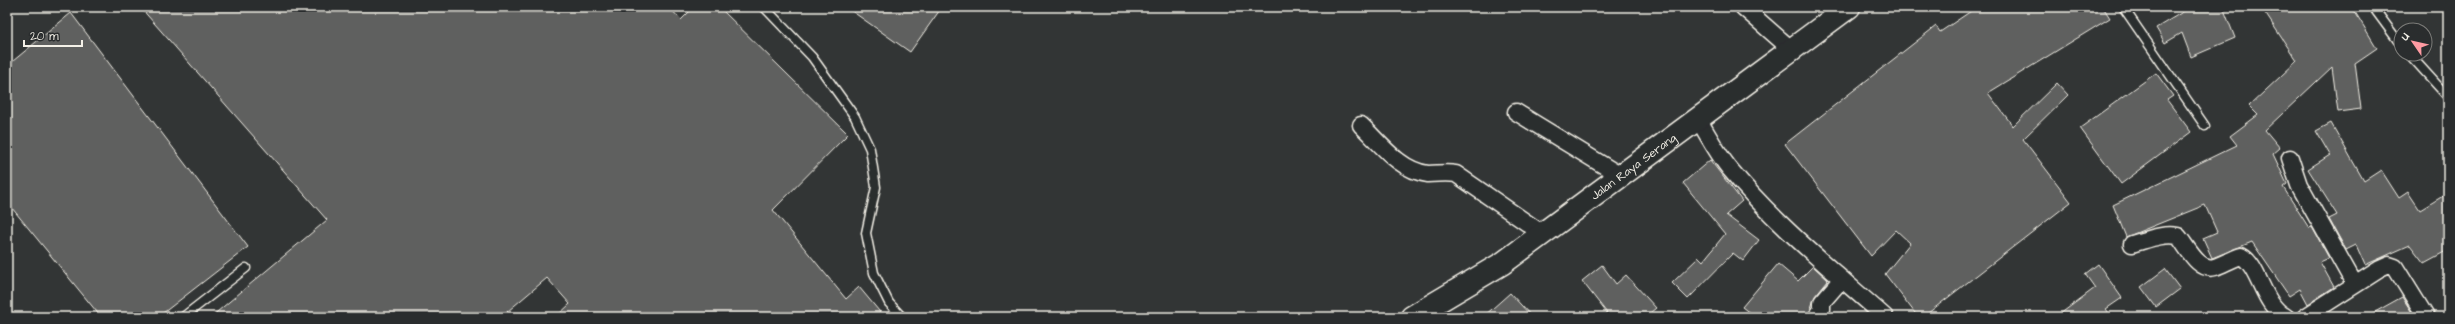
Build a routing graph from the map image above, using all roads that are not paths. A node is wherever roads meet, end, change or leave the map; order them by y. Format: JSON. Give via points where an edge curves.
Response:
{"nodes":[{"id":1,"x":764,"y":7,"type":"edge"},
{"id":2,"x":1743,"y":7,"type":"edge"},
{"id":3,"x":1849,"y":7,"type":"edge"},
{"id":4,"x":2123,"y":7,"type":"edge"},
{"id":5,"x":2373,"y":7,"type":"edge"},
{"id":6,"x":2393,"y":34,"type":"edge"},
{"id":7,"x":1792,"y":50,"type":"junction"},
{"id":8,"x":2416,"y":62,"type":"edge"},
{"id":9,"x":2448,"y":97,"type":"edge"},
{"id":10,"x":1516,"y":112,"type":"dead end"},
{"id":11,"x":1698,"y":119,"type":"junction"},
{"id":12,"x":1361,"y":125,"type":"dead end"},
{"id":13,"x":2205,"y":126,"type":"dead end"},
{"id":14,"x":2290,"y":158,"type":"dead end"},
{"id":15,"x":1621,"y":176,"type":"junction"},
{"id":16,"x":1543,"y":234,"type":"junction"},
{"id":17,"x":2132,"y":244,"type":"dead end"},
{"id":18,"x":246,"y":268,"type":"dead end"},
{"id":19,"x":1842,"y":279,"type":"junction"},
{"id":20,"x":2355,"y":286,"type":"junction"},
{"id":21,"x":183,"y":317,"type":"edge"},
{"id":22,"x":902,"y":317,"type":"edge"},
{"id":23,"x":1412,"y":317,"type":"edge"},
{"id":24,"x":1817,"y":317,"type":"edge"},
{"id":25,"x":1885,"y":317,"type":"edge"},
{"id":26,"x":2286,"y":317,"type":"edge"},
{"id":27,"x":2305,"y":317,"type":"edge"},
{"id":28,"x":2426,"y":317,"type":"edge"}],
"edges":[{"from":1,"to":22,"type":"lane","via":[[812,57],[856,117],[870,149],[876,187],[866,233],[874,273],[889,303]]},
{"from":2,"to":7,"type":"street"},
{"from":3,"to":7,"type":"highway","name":"Jalan Raya Serang"},
{"from":4,"to":13,"type":"lane"},
{"from":5,"to":6,"type":"lane"},
{"from":7,"to":11,"type":"highway","name":"Jalan Raya Serang"},
{"from":8,"to":9,"type":"lane"},
{"from":10,"to":15,"type":"street"},
{"from":11,"to":15,"type":"highway","name":"Jalan Raya Serang"},
{"from":11,"to":19,"type":"street","via":[[1728,167],[1752,194],[1791,235]]},
{"from":12,"to":16,"type":"street","via":[[1404,164],[1429,174],[1456,174]]},
{"from":14,"to":20,"type":"street","via":[[2299,186]]},
{"from":15,"to":16,"type":"highway","name":"Jalan Raya Serang"},
{"from":16,"to":23,"type":"highway","name":"Jalan Raya Serang","via":[[1503,263]]},
{"from":17,"to":26,"type":"street","via":[[2170,235],[2178,236],[2194,258],[2204,266],[2214,267],[2241,256],[2246,258],[2276,313]]},
{"from":18,"to":21,"type":"lane"},
{"from":19,"to":24,"type":"street","via":[[1822,302],[1822,309]]},
{"from":19,"to":25,"type":"street"},
{"from":20,"to":27,"type":"street"},
{"from":20,"to":28,"type":"street","via":[[2380,269],[2389,265],[2395,267]]}]}
